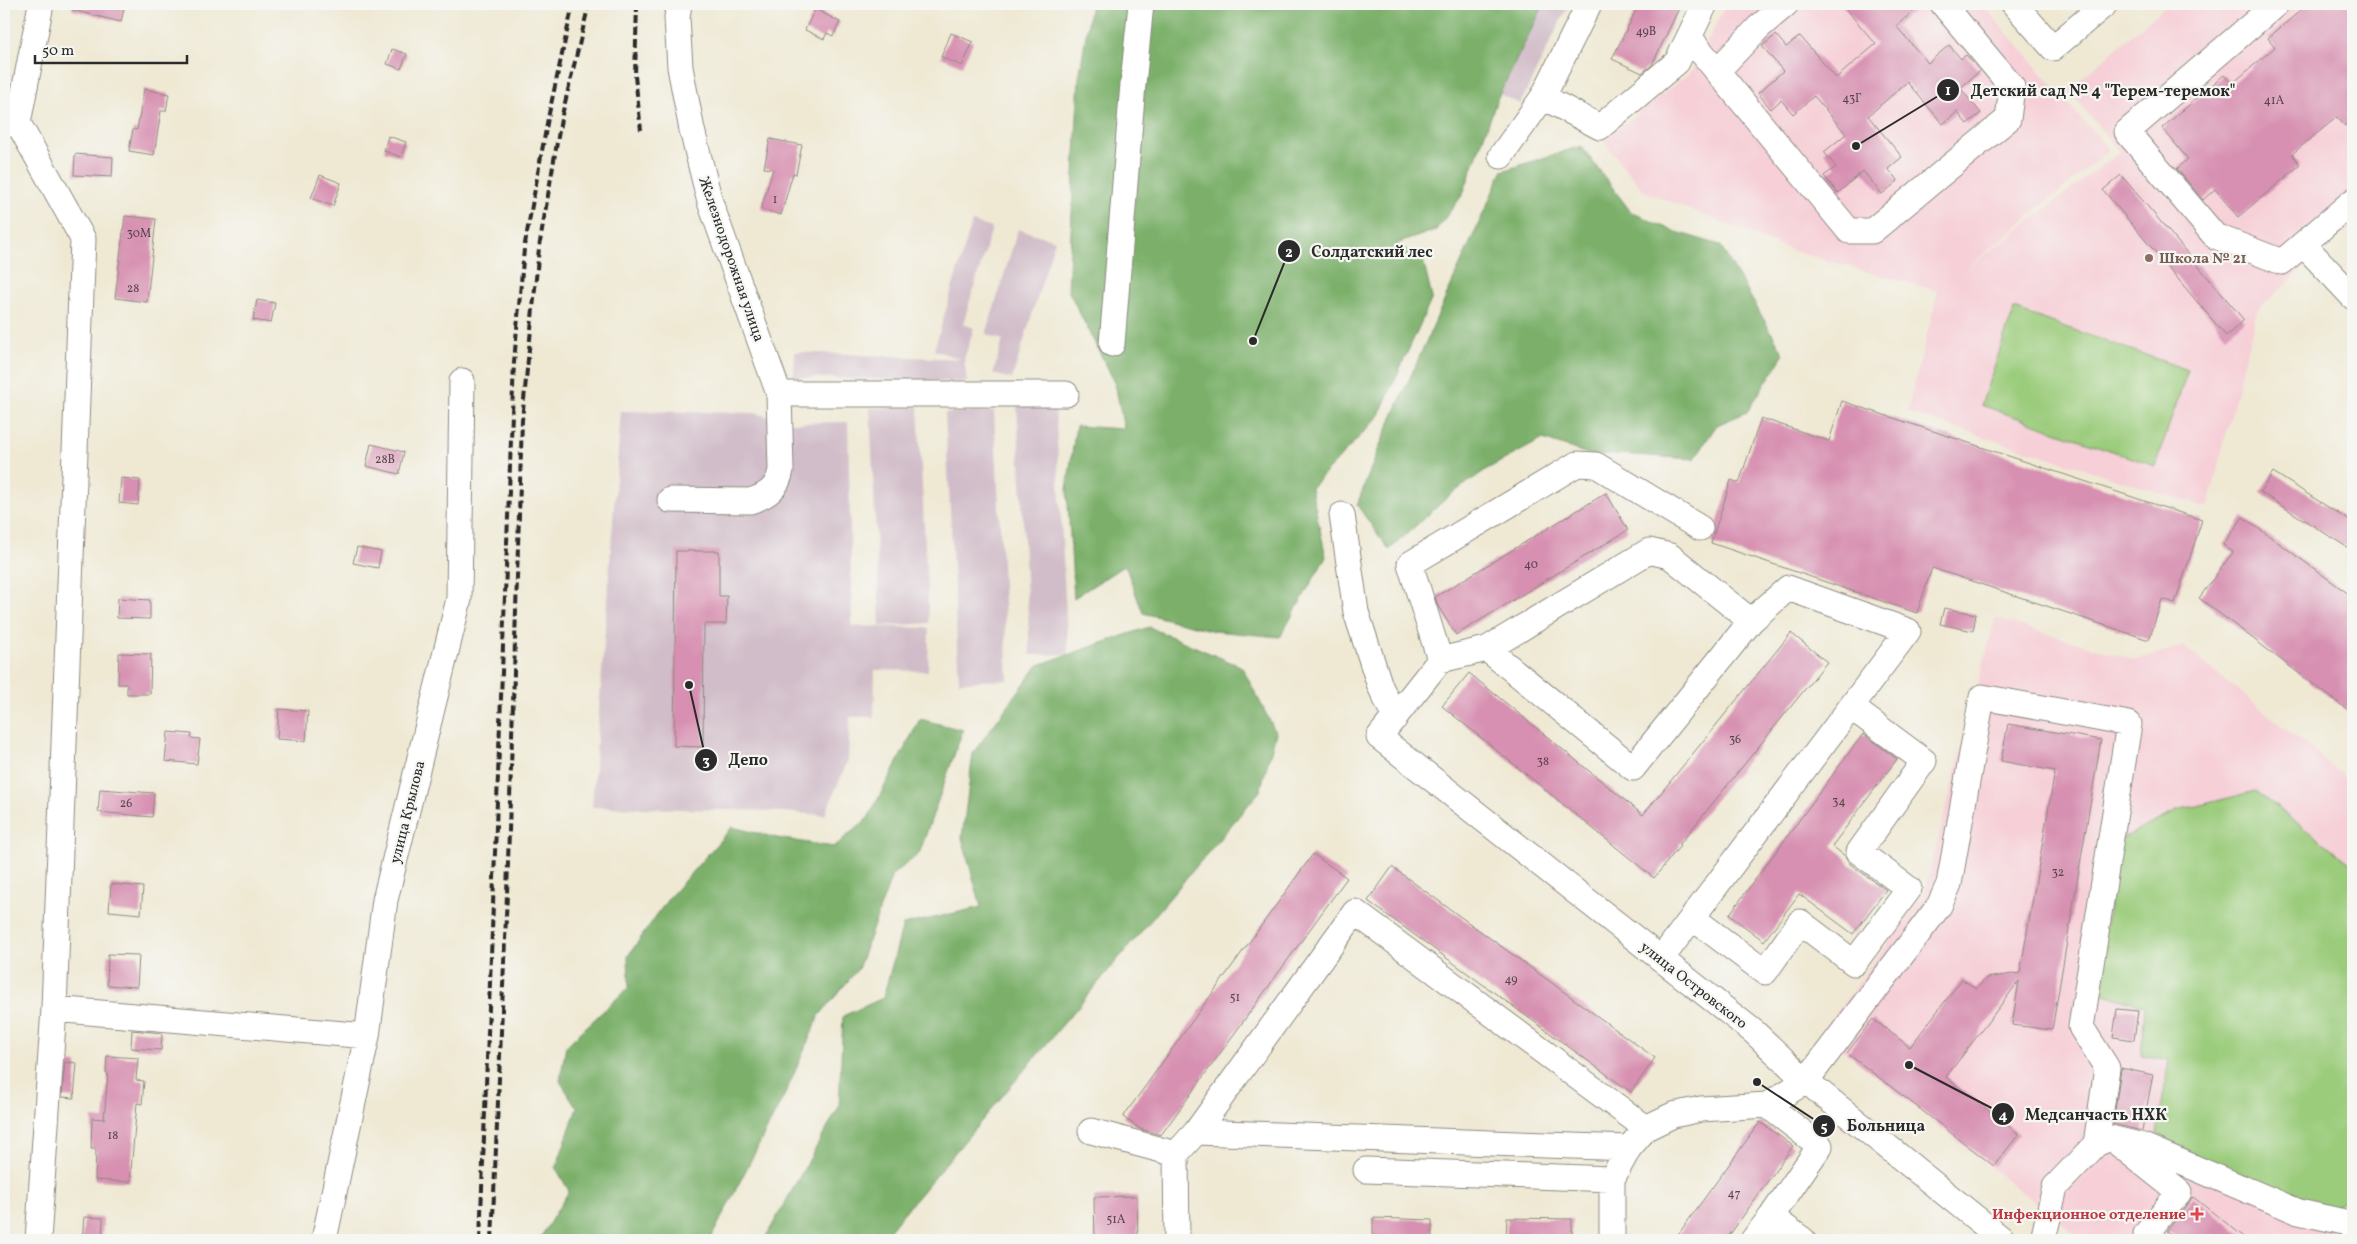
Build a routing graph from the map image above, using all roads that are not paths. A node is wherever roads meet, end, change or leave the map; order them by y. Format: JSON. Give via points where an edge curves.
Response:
{"nodes":[{"id":1,"x":41,"y":4,"type":"edge"},
{"id":2,"x":678,"y":4,"type":"edge"},
{"id":3,"x":1141,"y":4,"type":"edge"},
{"id":4,"x":1589,"y":4,"type":"edge"},
{"id":5,"x":1705,"y":4,"type":"edge"},
{"id":6,"x":1786,"y":4,"type":"edge"},
{"id":7,"x":1942,"y":4,"type":"edge"},
{"id":8,"x":2014,"y":4,"type":"edge"},
{"id":9,"x":2105,"y":4,"type":"edge"},
{"id":10,"x":2276,"y":4,"type":"edge"},
{"id":11,"x":1689,"y":37,"type":"junction"},
{"id":12,"x":1717,"y":71,"type":"junction"},
{"id":13,"x":1543,"y":97,"type":"junction"},
{"id":14,"x":11,"y":124,"type":"edge"},
{"id":15,"x":1501,"y":156,"type":"dead end"},
{"id":16,"x":2353,"y":201,"type":"edge"},
{"id":17,"x":2303,"y":244,"type":"junction"},
{"id":18,"x":2353,"y":297,"type":"edge"},
{"id":19,"x":1112,"y":344,"type":"dead end"},
{"id":20,"x":462,"y":381,"type":"dead end"},
{"id":21,"x":779,"y":394,"type":"junction"},
{"id":22,"x":1066,"y":394,"type":"dead end"},
{"id":23,"x":670,"y":500,"type":"dead end"},
{"id":24,"x":1342,"y":515,"type":"dead end"},
{"id":25,"x":1700,"y":528,"type":"dead end"},
{"id":26,"x":1751,"y":621,"type":"junction"},
{"id":27,"x":1487,"y":649,"type":"junction"},
{"id":28,"x":1440,"y":660,"type":"junction"},
{"id":29,"x":1851,"y":707,"type":"junction"},
{"id":30,"x":1395,"y":718,"type":"junction"},
{"id":31,"x":1694,"y":919,"type":"junction"},
{"id":32,"x":1661,"y":959,"type":"junction"},
{"id":33,"x":54,"y":1009,"type":"junction"},
{"id":34,"x":367,"y":1036,"type":"junction"},
{"id":35,"x":1806,"y":1081,"type":"junction"},
{"id":36,"x":1767,"y":1105,"type":"junction"},
{"id":37,"x":1646,"y":1128,"type":"junction"},
{"id":38,"x":1091,"y":1131,"type":"dead end"},
{"id":39,"x":1196,"y":1132,"type":"junction"},
{"id":40,"x":2103,"y":1141,"type":"junction"},
{"id":41,"x":1629,"y":1148,"type":"junction"},
{"id":42,"x":1176,"y":1154,"type":"junction"},
{"id":43,"x":1366,"y":1170,"type":"dead end"},
{"id":44,"x":1612,"y":1179,"type":"junction"},
{"id":45,"x":1770,"y":1217,"type":"junction"},
{"id":46,"x":2353,"y":1224,"type":"edge"},
{"id":47,"x":38,"y":1240,"type":"edge"},
{"id":48,"x":324,"y":1240,"type":"edge"},
{"id":49,"x":1177,"y":1240,"type":"edge"},
{"id":50,"x":1612,"y":1240,"type":"edge"},
{"id":51,"x":1754,"y":1240,"type":"edge"},
{"id":52,"x":1803,"y":1240,"type":"edge"},
{"id":53,"x":2003,"y":1240,"type":"edge"},
{"id":54,"x":2043,"y":1240,"type":"edge"},
{"id":55,"x":2154,"y":1240,"type":"edge"}],
"edges":[{"from":1,"to":14,"type":"street"},
{"from":2,"to":21,"type":"street","name":"Железнодорожная улица","via":[[680,67],[710,202]]},
{"from":3,"to":19,"type":"street"},
{"from":4,"to":13,"type":"street"},
{"from":5,"to":11,"type":"street"},
{"from":6,"to":12,"type":"street"},
{"from":7,"to":12,"type":"street","via":[[2012,87],[2008,120],[1872,231],[1849,231]]},
{"from":8,"to":9,"type":"street","via":[[2053,48]]},
{"from":10,"to":17,"type":"street","via":[[2127,132],[2214,236],[2282,262]]},
{"from":11,"to":12,"type":"street"},
{"from":11,"to":13,"type":"street","via":[[1677,62],[1600,127]]},
{"from":13,"to":15,"type":"street"},
{"from":14,"to":33,"type":"street","via":[[83,239]]},
{"from":16,"to":17,"type":"street"},
{"from":17,"to":18,"type":"street"},
{"from":20,"to":34,"type":"street","name":"улица Крылова","via":[[459,598],[385,900]]},
{"from":21,"to":22,"type":"street"},
{"from":21,"to":23,"type":"street","name":"Железнодорожная улица","via":[[781,470],[773,490],[750,501]]},
{"from":24,"to":30,"type":"street","via":[[1356,612],[1380,686]]},
{"from":25,"to":28,"type":"street","via":[[1596,465],[1577,464],[1410,564]]},
{"from":26,"to":27,"type":"street","via":[[1670,556],[1649,551]]},
{"from":26,"to":27,"type":"street","via":[[1633,768]]},
{"from":26,"to":29,"type":"street","via":[[1788,588],[1908,631]]},
{"from":27,"to":28,"type":"street"},
{"from":28,"to":30,"type":"street"},
{"from":29,"to":31,"type":"street"},
{"from":29,"to":31,"type":"street","via":[[1924,761],[1859,852],[1909,889],[1854,963],[1800,922],[1765,972]]},
{"from":30,"to":32,"type":"street","name":"улица Островского","via":[[1380,737]]},
{"from":31,"to":32,"type":"street"},
{"from":32,"to":35,"type":"street","name":"улица Островского","via":[[1754,1032]]},
{"from":33,"to":34,"type":"street"},
{"from":33,"to":47,"type":"street"},
{"from":34,"to":48,"type":"street","name":"улица Крылова"},
{"from":35,"to":36,"type":"street"},
{"from":35,"to":40,"type":"street","via":[[1939,906],[1949,884],[1982,697],[2128,724],[2081,1027],[2108,1068]]},
{"from":35,"to":53,"type":"street","name":"улица Островского"},
{"from":36,"to":37,"type":"street","via":[[1701,1109],[1674,1115]]},
{"from":36,"to":45,"type":"street","via":[[1820,1146]]},
{"from":37,"to":39,"type":"street","via":[[1354,912]]},
{"from":37,"to":41,"type":"street"},
{"from":38,"to":42,"type":"street"},
{"from":39,"to":41,"type":"street"},
{"from":39,"to":42,"type":"street"},
{"from":40,"to":46,"type":"street","via":[[2143,1146],[2300,1212]]},
{"from":40,"to":54,"type":"street","via":[[2055,1187]]},
{"from":40,"to":55,"type":"street","via":[[2179,1192],[2146,1234]]},
{"from":41,"to":44,"type":"street"},
{"from":42,"to":49,"type":"street"},
{"from":43,"to":44,"type":"street"},
{"from":44,"to":50,"type":"street"},
{"from":45,"to":51,"type":"street"},
{"from":45,"to":52,"type":"street"}]}
